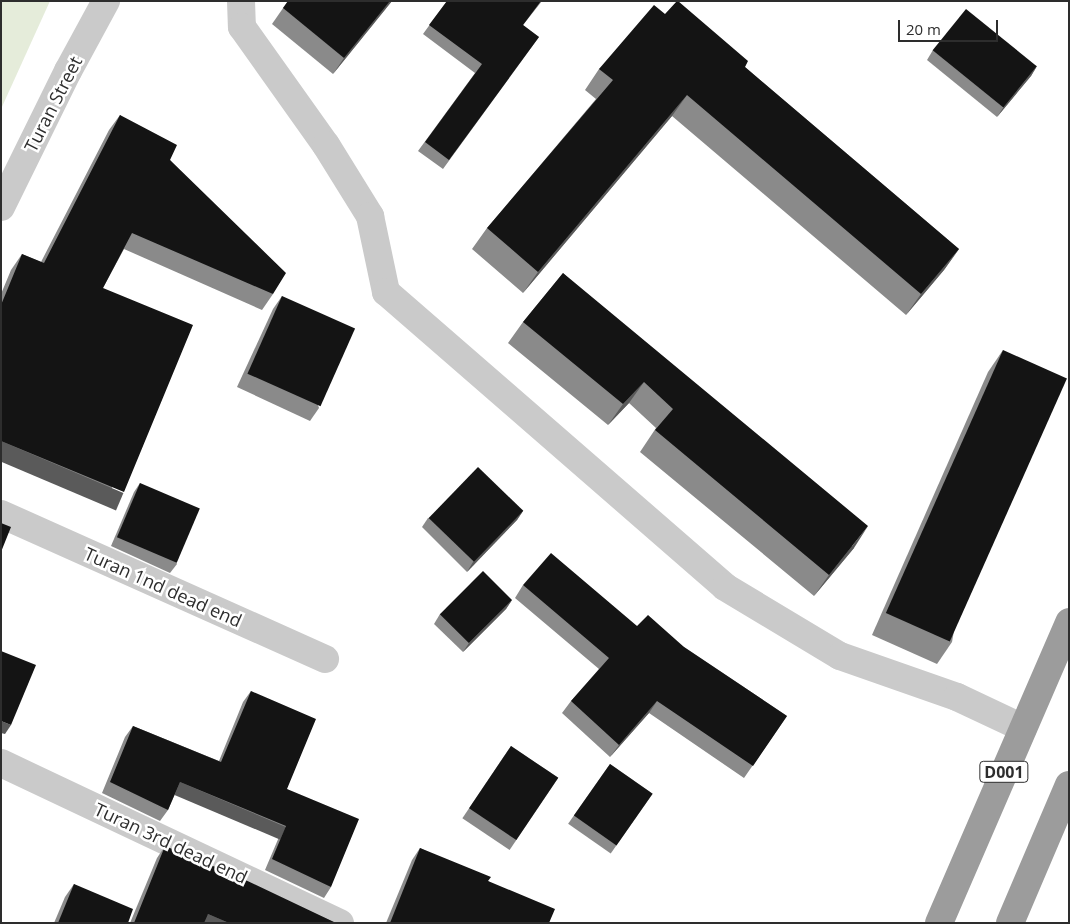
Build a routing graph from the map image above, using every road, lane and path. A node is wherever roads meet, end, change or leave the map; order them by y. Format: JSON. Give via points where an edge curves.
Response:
{"nodes":[{"id":1,"x":106,"y":1,"type":"edge"},
{"id":2,"x":240,"y":1,"type":"edge"},
{"id":3,"x":1,"y":207,"type":"edge"},
{"id":4,"x":1,"y":514,"type":"edge"},
{"id":5,"x":1069,"y":622,"type":"edge"},
{"id":6,"x":325,"y":659,"type":"dead end"},
{"id":7,"x":1023,"y":728,"type":"junction"},
{"id":8,"x":1,"y":763,"type":"edge"},
{"id":9,"x":1069,"y":785,"type":"edge"},
{"id":10,"x":340,"y":923,"type":"edge"},
{"id":11,"x":939,"y":923,"type":"edge"},
{"id":12,"x":1010,"y":923,"type":"edge"}],
"edges":[{"from":1,"to":3,"type":"street","name":"Turan Street"},
{"from":2,"to":7,"type":"street","via":[[242,28],[326,145],[370,216],[386,292],[726,588],[840,656],[957,697]]},
{"from":4,"to":6,"type":"street","name":"Turаn 1nd dead end"},
{"from":5,"to":7,"type":"highway","number":"D001"},
{"from":7,"to":11,"type":"highway","number":"D001"},
{"from":8,"to":10,"type":"street","name":"Turan 3rd dead end"},
{"from":9,"to":12,"type":"highway"}]}
